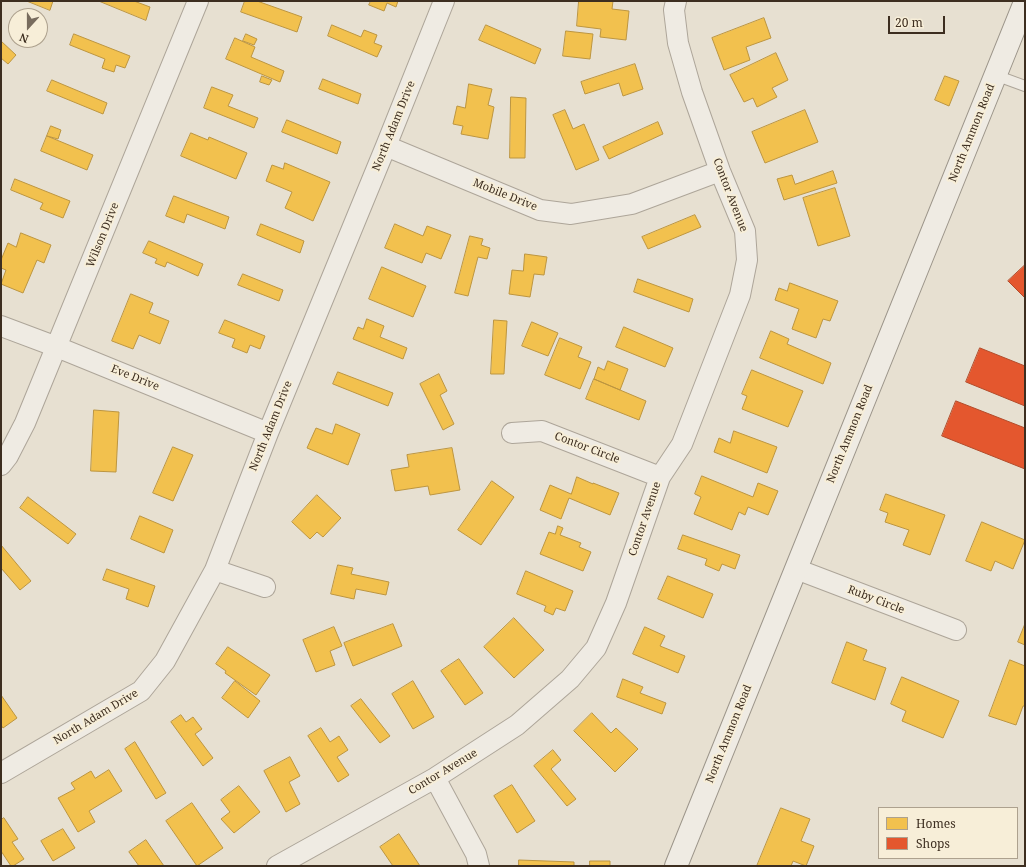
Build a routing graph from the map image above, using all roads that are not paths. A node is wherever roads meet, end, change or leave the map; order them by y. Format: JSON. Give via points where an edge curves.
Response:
{"nodes":[{"id":1,"x":198,"y":1,"type":"edge"},
{"id":2,"x":444,"y":1,"type":"edge"},
{"id":3,"x":676,"y":1,"type":"edge"},
{"id":4,"x":1025,"y":2,"type":"edge"},
{"id":5,"x":995,"y":75,"type":"junction"},
{"id":6,"x":1025,"y":86,"type":"edge"},
{"id":7,"x":386,"y":146,"type":"junction"},
{"id":8,"x":720,"y":171,"type":"junction"},
{"id":9,"x":1,"y":326,"type":"edge"},
{"id":10,"x":57,"y":347,"type":"junction"},
{"id":11,"x":268,"y":433,"type":"junction"},
{"id":12,"x":512,"y":433,"type":"dead end"},
{"id":13,"x":1,"y":465,"type":"edge"},
{"id":14,"x":660,"y":477,"type":"junction"},
{"id":15,"x":796,"y":569,"type":"junction"},
{"id":16,"x":215,"y":570,"type":"junction"},
{"id":17,"x":265,"y":587,"type":"dead end"},
{"id":18,"x":956,"y":630,"type":"dead end"},
{"id":19,"x":1,"y":773,"type":"edge"},
{"id":20,"x":435,"y":778,"type":"junction"},
{"id":21,"x":277,"y":866,"type":"edge"},
{"id":22,"x":479,"y":866,"type":"edge"},
{"id":23,"x":676,"y":866,"type":"edge"}],
"edges":[{"from":1,"to":10,"type":"street","name":"Wilson Drive"},
{"from":2,"to":7,"type":"street","name":"North Adam Drive"},
{"from":3,"to":8,"type":"street","name":"Contor Avenue","via":[[674,10],[678,43]]},
{"from":4,"to":5,"type":"main road","name":"North Ammon Road"},
{"from":5,"to":6,"type":"lane"},
{"from":5,"to":15,"type":"main road","name":"North Ammon Road"},
{"from":7,"to":8,"type":"street","name":"Mobile Drive","via":[[540,210],[571,214],[632,204]]},
{"from":7,"to":11,"type":"street","name":"North Adam Drive"},
{"from":8,"to":14,"type":"street","name":"Contor Avenue","via":[[745,231],[747,260],[740,295],[682,444]]},
{"from":9,"to":10,"type":"street","name":"Eve Drive"},
{"from":10,"to":11,"type":"street","name":"Eve Drive"},
{"from":10,"to":13,"type":"street","name":"Wilson Drive","via":[[25,424]]},
{"from":11,"to":16,"type":"street","name":"North Adam Drive"},
{"from":12,"to":14,"type":"street","name":"Contor Circle","via":[[542,431]]},
{"from":14,"to":20,"type":"street","name":"Contor Avenue","via":[[616,602],[596,648],[570,679],[517,725]]},
{"from":15,"to":18,"type":"street","name":"Ruby Circle"},
{"from":15,"to":23,"type":"main road","name":"North Ammon Road"},
{"from":16,"to":17,"type":"street"},
{"from":16,"to":19,"type":"street","name":"North Adam Drive","via":[[165,661],[141,692]]},
{"from":20,"to":21,"type":"street","name":"Contor Avenue"},
{"from":20,"to":22,"type":"street","via":[[476,854]]}]}
